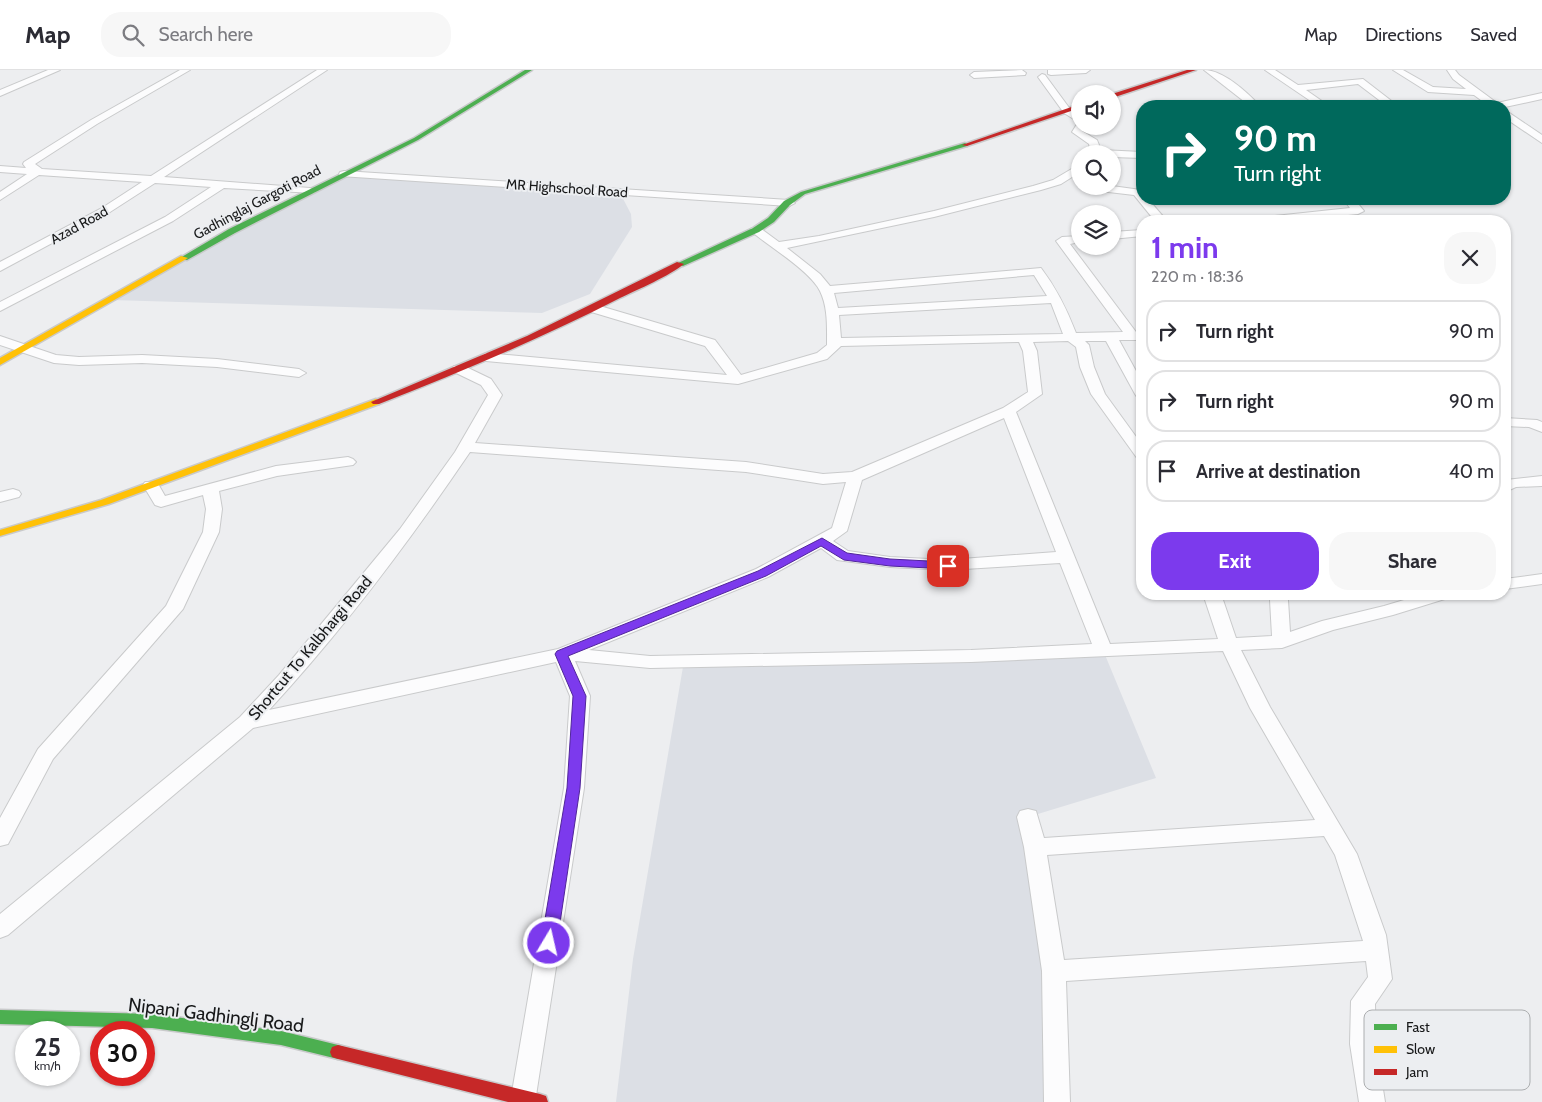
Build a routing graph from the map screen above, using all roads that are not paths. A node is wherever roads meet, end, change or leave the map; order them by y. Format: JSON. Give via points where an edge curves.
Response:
{"nodes":[{"id":1,"x":56,"y":70,"type":"edge"},
{"id":2,"x":186,"y":70,"type":"edge"},
{"id":3,"x":323,"y":70,"type":"edge"},
{"id":4,"x":528,"y":70,"type":"edge"},
{"id":5,"x":1080,"y":70,"type":"edge"},
{"id":6,"x":1086,"y":70,"type":"edge"},
{"id":7,"x":1193,"y":70,"type":"edge"},
{"id":8,"x":1208,"y":70,"type":"edge"},
{"id":9,"x":1269,"y":70,"type":"edge"},
{"id":10,"x":1397,"y":70,"type":"edge"},
{"id":11,"x":1451,"y":70,"type":"edge"},
{"id":12,"x":991,"y":72,"type":"edge"},
{"id":13,"x":1022,"y":72,"type":"edge"},
{"id":14,"x":1047,"y":73,"type":"edge"},
{"id":15,"x":974,"y":75,"type":"dead end"},
{"id":16,"x":1298,"y":88,"type":"junction"},
{"id":17,"x":1475,"y":92,"type":"junction"},
{"id":18,"x":1121,"y":93,"type":"edge"},
{"id":19,"x":0,"y":94,"type":"edge"},
{"id":20,"x":1542,"y":96,"type":"edge"},
{"id":21,"x":1248,"y":100,"type":"edge"},
{"id":22,"x":1315,"y":100,"type":"edge"},
{"id":23,"x":1385,"y":100,"type":"edge"},
{"id":24,"x":1487,"y":100,"type":"edge"},
{"id":25,"x":1511,"y":103,"type":"edge"},
{"id":26,"x":1071,"y":109,"type":"edge"},
{"id":27,"x":1067,"y":111,"type":"junction"},
{"id":28,"x":1071,"y":113,"type":"edge"},
{"id":29,"x":1511,"y":117,"type":"edge"},
{"id":30,"x":1082,"y":135,"type":"edge"},
{"id":31,"x":1542,"y":140,"type":"edge"},
{"id":32,"x":1094,"y":145,"type":"edge"},
{"id":33,"x":1121,"y":154,"type":"edge"},
{"id":34,"x":1136,"y":155,"type":"edge"},
{"id":35,"x":0,"y":169,"type":"edge"},
{"id":36,"x":38,"y":171,"type":"junction"},
{"id":37,"x":1071,"y":173,"type":"edge"},
{"id":38,"x":344,"y":174,"type":"junction"},
{"id":39,"x":155,"y":179,"type":"junction"},
{"id":40,"x":223,"y":184,"type":"junction"},
{"id":41,"x":1121,"y":190,"type":"edge"},
{"id":42,"x":310,"y":191,"type":"junction"},
{"id":43,"x":1136,"y":192,"type":"edge"},
{"id":44,"x":0,"y":197,"type":"edge"},
{"id":45,"x":788,"y":203,"type":"junction"},
{"id":46,"x":1147,"y":205,"type":"edge"},
{"id":47,"x":1353,"y":205,"type":"edge"},
{"id":48,"x":1156,"y":215,"type":"edge"},
{"id":49,"x":1318,"y":215,"type":"edge"},
{"id":50,"x":756,"y":230,"type":"junction"},
{"id":51,"x":1136,"y":234,"type":"edge"},
{"id":52,"x":1121,"y":235,"type":"edge"},
{"id":53,"x":1071,"y":240,"type":"edge"},
{"id":54,"x":776,"y":246,"type":"junction"},
{"id":55,"x":1071,"y":252,"type":"edge"},
{"id":56,"x":1073,"y":255,"type":"edge"},
{"id":57,"x":0,"y":267,"type":"edge"},
{"id":58,"x":827,"y":290,"type":"junction"},
{"id":59,"x":1055,"y":299,"type":"junction"},
{"id":60,"x":0,"y":307,"type":"edge"},
{"id":61,"x":592,"y":308,"type":"junction"},
{"id":62,"x":832,"y":312,"type":"junction"},
{"id":63,"x":1136,"y":334,"type":"edge"},
{"id":64,"x":1110,"y":336,"type":"junction"},
{"id":65,"x":1136,"y":336,"type":"edge"},
{"id":66,"x":1071,"y":337,"type":"junction"},
{"id":67,"x":1024,"y":338,"type":"junction"},
{"id":68,"x":0,"y":340,"type":"edge"},
{"id":69,"x":834,"y":342,"type":"junction"},
{"id":70,"x":25,"y":348,"type":"junction"},
{"id":71,"x":486,"y":357,"type":"junction"},
{"id":72,"x":0,"y":362,"type":"edge"},
{"id":73,"x":1136,"y":367,"type":"edge"},
{"id":74,"x":1128,"y":368,"type":"junction"},
{"id":75,"x":459,"y":369,"type":"junction"},
{"id":76,"x":299,"y":373,"type":"dead end"},
{"id":77,"x":738,"y":380,"type":"junction"},
{"id":78,"x":1136,"y":383,"type":"edge"},
{"id":79,"x":1008,"y":411,"type":"junction"},
{"id":80,"x":1511,"y":422,"type":"edge"},
{"id":81,"x":1542,"y":428,"type":"edge"},
{"id":82,"x":465,"y":447,"type":"junction"},
{"id":83,"x":1136,"y":447,"type":"edge"},
{"id":84,"x":348,"y":462,"type":"dead end"},
{"id":85,"x":855,"y":477,"type":"junction"},
{"id":86,"x":1542,"y":481,"type":"edge"},
{"id":87,"x":151,"y":484,"type":"junction"},
{"id":88,"x":1511,"y":484,"type":"edge"},
{"id":89,"x":210,"y":488,"type":"junction"},
{"id":90,"x":0,"y":533,"type":"edge"},
{"id":91,"x":822,"y":541,"type":"junction"},
{"id":92,"x":1066,"y":557,"type":"junction"},
{"id":93,"x":1542,"y":579,"type":"edge"},
{"id":94,"x":1511,"y":583,"type":"edge"},
{"id":95,"x":1214,"y":600,"type":"edge"},
{"id":96,"x":1279,"y":600,"type":"edge"},
{"id":97,"x":1423,"y":600,"type":"edge"},
{"id":98,"x":1282,"y":642,"type":"junction"},
{"id":99,"x":1229,"y":644,"type":"junction"},
{"id":100,"x":1103,"y":650,"type":"junction"},
{"id":101,"x":562,"y":654,"type":"junction"},
{"id":102,"x":247,"y":722,"type":"junction"},
{"id":103,"x":1028,"y":817,"type":"dead end"},
{"id":104,"x":1330,"y":827,"type":"junction"},
{"id":105,"x":0,"y":838,"type":"edge"},
{"id":106,"x":1035,"y":847,"type":"junction"},
{"id":107,"x":0,"y":928,"type":"edge"},
{"id":108,"x":1376,"y":950,"type":"junction"},
{"id":109,"x":1054,"y":971,"type":"junction"},
{"id":110,"x":0,"y":1017,"type":"edge"},
{"id":111,"x":1364,"y":1050,"type":"edge"},
{"id":112,"x":532,"y":1100,"type":"edge"},
{"id":113,"x":1057,"y":1102,"type":"edge"}],
"edges":[{"from":1,"to":19,"type":"street"},
{"from":2,"to":36,"type":"street","via":[[28,164]]},
{"from":3,"to":39,"type":"street","name":"Azad Road"},
{"from":4,"to":38,"type":"street","name":"Gadhinglaj Gargoti Road","via":[[416,139]]},
{"from":5,"to":6,"type":"street"},
{"from":5,"to":14,"type":"street"},
{"from":7,"to":18,"type":"street"},
{"from":8,"to":21,"type":"street"},
{"from":9,"to":16,"type":"street"},
{"from":10,"to":17,"type":"street","via":[[1430,90]]},
{"from":11,"to":17,"type":"street"},
{"from":12,"to":13,"type":"street"},
{"from":12,"to":15,"type":"street"},
{"from":13,"to":14,"type":"street"},
{"from":14,"to":27,"type":"street"},
{"from":16,"to":22,"type":"street"},
{"from":16,"to":23,"type":"street","via":[[1360,81]]},
{"from":17,"to":24,"type":"street"},
{"from":20,"to":25,"type":"street"},
{"from":26,"to":27,"type":"street"},
{"from":27,"to":28,"type":"street"},
{"from":27,"to":45,"type":"street","via":[[954,149],[803,193]]},
{"from":29,"to":31,"type":"street"},
{"from":30,"to":32,"type":"street"},
{"from":33,"to":34,"type":"street"},
{"from":35,"to":36,"type":"street"},
{"from":36,"to":39,"type":"street"},
{"from":36,"to":44,"type":"street"},
{"from":37,"to":54,"type":"street","via":[[1057,182],[952,209]]},
{"from":38,"to":42,"type":"street","name":"Gadhinglaj Gargoti Road"},
{"from":38,"to":45,"type":"street","name":"MR Highschool Road"},
{"from":39,"to":40,"type":"street"},
{"from":39,"to":57,"type":"street","name":"Azad Road","via":[[106,210]]},
{"from":40,"to":42,"type":"street"},
{"from":40,"to":60,"type":"street","via":[[169,219]]},
{"from":41,"to":43,"type":"street"},
{"from":42,"to":70,"type":"street","name":"Gadhinglaj Gargoti Road","via":[[232,231]]},
{"from":45,"to":50,"type":"street"},
{"from":46,"to":48,"type":"street"},
{"from":47,"to":49,"type":"street","via":[[1358,211]]},
{"from":50,"to":54,"type":"street"},
{"from":50,"to":61,"type":"street"},
{"from":51,"to":52,"type":"street"},
{"from":53,"to":55,"type":"street","via":[[1062,241]]},
{"from":54,"to":58,"type":"street","via":[[798,261]]},
{"from":56,"to":63,"type":"street"},
{"from":58,"to":59,"type":"street","via":[[1036,270]]},
{"from":58,"to":62,"type":"street"},
{"from":59,"to":62,"type":"street"},
{"from":59,"to":66,"type":"street"},
{"from":61,"to":71,"type":"street"},
{"from":61,"to":77,"type":"street","via":[[710,343]]},
{"from":62,"to":69,"type":"street"},
{"from":64,"to":65,"type":"street"},
{"from":64,"to":66,"type":"street"},
{"from":64,"to":74,"type":"street"},
{"from":66,"to":67,"type":"street"},
{"from":66,"to":83,"type":"street","via":[[1082,345],[1098,394]]},
{"from":67,"to":69,"type":"street"},
{"from":67,"to":79,"type":"street","via":[[1030,351],[1035,394]]},
{"from":68,"to":70,"type":"street"},
{"from":69,"to":77,"type":"street","via":[[834,346],[822,356]]},
{"from":70,"to":72,"type":"street","name":"Gadhinglaj Gargoti Road"},
{"from":70,"to":76,"type":"street","via":[[54,359],[217,363]]},
{"from":71,"to":75,"type":"street"},
{"from":71,"to":77,"type":"street"},
{"from":73,"to":74,"type":"street"},
{"from":74,"to":78,"type":"street"},
{"from":75,"to":82,"type":"street","name":"Shortcut To Kalbhargi Road","via":[[486,382],[495,395]]},
{"from":75,"to":87,"type":"street"},
{"from":79,"to":85,"type":"street"},
{"from":79,"to":92,"type":"street"},
{"from":80,"to":81,"type":"street","via":[[1532,423]]},
{"from":82,"to":85,"type":"street","via":[[746,467],[823,479]]},
{"from":82,"to":102,"type":"street","name":"Shortcut To Kalbhargi Road","via":[[406,533]]},
{"from":84,"to":89,"type":"street","via":[[276,471]]},
{"from":85,"to":91,"type":"street","via":[[839,532]]},
{"from":86,"to":88,"type":"street"},
{"from":87,"to":89,"type":"street","via":[[161,502]]},
{"from":87,"to":90,"type":"street","via":[[106,502]]},
{"from":89,"to":105,"type":"street","via":[[214,509],[211,532],[174,609],[45,754]]},
{"from":91,"to":92,"type":"street","via":[[844,556],[948,566]]},
{"from":91,"to":101,"type":"street","via":[[762,573]]},
{"from":92,"to":100,"type":"street"},
{"from":93,"to":94,"type":"street"},
{"from":95,"to":99,"type":"street"},
{"from":96,"to":98,"type":"street"},
{"from":97,"to":98,"type":"street","via":[[1328,625]]},
{"from":98,"to":99,"type":"street"},
{"from":99,"to":100,"type":"street"},
{"from":99,"to":104,"type":"street","via":[[1260,708]]},
{"from":100,"to":101,"type":"street","via":[[971,656],[650,662]]},
{"from":101,"to":102,"type":"street"},
{"from":101,"to":112,"type":"street","via":[[580,696],[574,788]]},
{"from":102,"to":107,"type":"street","name":"Shortcut To Kalbhargi Road"},
{"from":103,"to":106,"type":"street"},
{"from":104,"to":106,"type":"street"},
{"from":104,"to":108,"type":"street","via":[[1346,854],[1374,935]]},
{"from":106,"to":109,"type":"street"},
{"from":108,"to":109,"type":"street"},
{"from":108,"to":111,"type":"street","via":[[1380,979],[1363,1001]]},
{"from":109,"to":113,"type":"street"},
{"from":110,"to":112,"type":"street","name":"Nipani Gadhinglj Road","via":[[152,1021],[281,1038]]}]}
